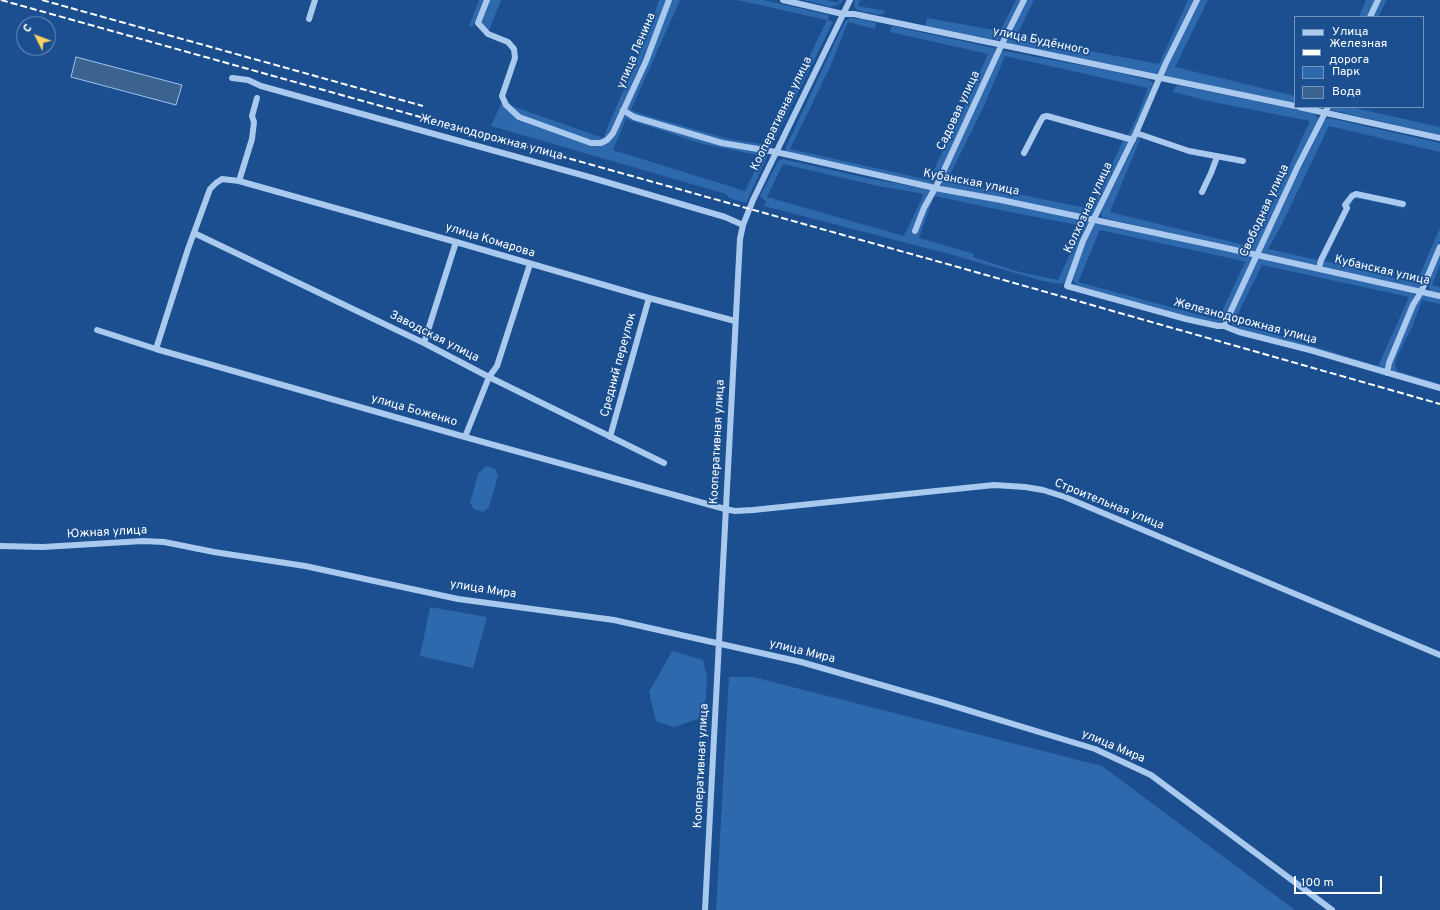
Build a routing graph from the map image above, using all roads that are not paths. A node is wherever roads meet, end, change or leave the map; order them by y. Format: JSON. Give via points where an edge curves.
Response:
{"nodes":[{"id":1,"x":315,"y":0,"type":"edge"},
{"id":2,"x":487,"y":0,"type":"edge"},
{"id":3,"x":669,"y":0,"type":"edge"},
{"id":4,"x":783,"y":0,"type":"edge"},
{"id":5,"x":850,"y":0,"type":"edge"},
{"id":6,"x":1024,"y":0,"type":"edge"},
{"id":7,"x":1197,"y":0,"type":"edge"},
{"id":8,"x":1378,"y":0,"type":"edge"},
{"id":9,"x":843,"y":14,"type":"junction"},
{"id":10,"x":1370,"y":16,"type":"edge"},
{"id":11,"x":309,"y":18,"type":"dead end"},
{"id":12,"x":1001,"y":46,"type":"junction"},
{"id":13,"x":232,"y":78,"type":"dead end"},
{"id":14,"x":1160,"y":78,"type":"junction"},
{"id":15,"x":257,"y":98,"type":"dead end"},
{"id":16,"x":1294,"y":106,"type":"edge"},
{"id":17,"x":1308,"y":108,"type":"edge"},
{"id":18,"x":623,"y":110,"type":"junction"},
{"id":19,"x":1327,"y":110,"type":"edge"},
{"id":20,"x":1136,"y":133,"type":"junction"},
{"id":21,"x":1440,"y":138,"type":"edge"},
{"id":22,"x":1133,"y":140,"type":"junction"},
{"id":23,"x":776,"y":152,"type":"junction"},
{"id":24,"x":1024,"y":153,"type":"dead end"},
{"id":25,"x":1217,"y":157,"type":"junction"},
{"id":26,"x":1243,"y":161,"type":"dead end"},
{"id":27,"x":239,"y":181,"type":"junction"},
{"id":28,"x":935,"y":188,"type":"junction"},
{"id":29,"x":1202,"y":192,"type":"dead end"},
{"id":30,"x":1403,"y":204,"type":"dead end"},
{"id":31,"x":1094,"y":220,"type":"junction"},
{"id":32,"x":743,"y":225,"type":"junction"},
{"id":33,"x":915,"y":232,"type":"dead end"},
{"id":34,"x":194,"y":233,"type":"junction"},
{"id":35,"x":456,"y":242,"type":"junction"},
{"id":36,"x":1440,"y":246,"type":"edge"},
{"id":37,"x":1256,"y":255,"type":"junction"},
{"id":38,"x":530,"y":264,"type":"junction"},
{"id":39,"x":1318,"y":268,"type":"junction"},
{"id":40,"x":1067,"y":286,"type":"joint"},
{"id":41,"x":1421,"y":292,"type":"junction"},
{"id":42,"x":1440,"y":296,"type":"edge"},
{"id":43,"x":649,"y":298,"type":"junction"},
{"id":44,"x":735,"y":321,"type":"junction"},
{"id":45,"x":1224,"y":326,"type":"junction"},
{"id":46,"x":97,"y":330,"type":"dead end"},
{"id":47,"x":424,"y":343,"type":"junction"},
{"id":48,"x":156,"y":349,"type":"junction"},
{"id":49,"x":1387,"y":373,"type":"junction"},
{"id":50,"x":489,"y":377,"type":"junction"},
{"id":51,"x":1440,"y":388,"type":"edge"},
{"id":52,"x":465,"y":437,"type":"junction"},
{"id":53,"x":610,"y":437,"type":"junction"},
{"id":54,"x":664,"y":463,"type":"dead end"},
{"id":55,"x":725,"y":509,"type":"junction"},
{"id":56,"x":0,"y":546,"type":"edge"},
{"id":57,"x":214,"y":552,"type":"joint"},
{"id":58,"x":718,"y":643,"type":"junction"},
{"id":59,"x":1440,"y":654,"type":"edge"},
{"id":60,"x":705,"y":910,"type":"edge"},
{"id":61,"x":1332,"y":910,"type":"edge"}],
"edges":[{"from":1,"to":11,"type":"street"},
{"from":2,"to":18,"type":"street","name":"Железнодорожная улица","via":[[478,23],[488,34],[508,42],[514,49],[515,58],[502,96],[506,105],[519,117],[592,143],[601,143],[613,133]]},
{"from":3,"to":18,"type":"street","name":"улица Ленина","via":[[646,61]]},
{"from":4,"to":9,"type":"street","name":"улица Будённого"},
{"from":5,"to":9,"type":"street","name":"Кооперативная улица"},
{"from":6,"to":12,"type":"street","name":"Садовая улица"},
{"from":7,"to":14,"type":"street","name":"Колхозная улица"},
{"from":8,"to":10,"type":"street"},
{"from":9,"to":12,"type":"street","name":"улица Будённого","via":[[854,14]]},
{"from":9,"to":23,"type":"street","name":"Кооперативная улица"},
{"from":12,"to":14,"type":"street","name":"улица Будённого"},
{"from":12,"to":28,"type":"street","name":"Садовая улица"},
{"from":13,"to":32,"type":"street","name":"Железнодорожная улица","via":[[248,80],[261,86],[589,177],[725,217]]},
{"from":14,"to":16,"type":"street","name":"улица Будённого"},
{"from":14,"to":20,"type":"street","name":"Колхозная улица"},
{"from":15,"to":27,"type":"street","via":[[252,116],[252,139]]},
{"from":17,"to":19,"type":"street"},
{"from":18,"to":23,"type":"street","name":"Кубанская улица","via":[[634,117],[722,143]]},
{"from":19,"to":21,"type":"street"},
{"from":19,"to":37,"type":"street","name":"Свободная улица"},
{"from":20,"to":22,"type":"street","name":"Колхозная улица"},
{"from":20,"to":25,"type":"street","via":[[1189,151]]},
{"from":22,"to":24,"type":"street","via":[[1047,116],[1040,122]]},
{"from":22,"to":31,"type":"street","name":"Колхозная улица"},
{"from":23,"to":28,"type":"street","name":"Кубанская улица"},
{"from":23,"to":32,"type":"street","name":"Кооперативная улица"},
{"from":25,"to":26,"type":"street"},
{"from":25,"to":29,"type":"street"},
{"from":27,"to":34,"type":"street","name":"улица Комарова","via":[[222,179],[210,189]]},
{"from":27,"to":35,"type":"street","name":"улица Комарова"},
{"from":28,"to":31,"type":"street","name":"Кубанская улица"},
{"from":28,"to":33,"type":"street","name":"Садовая улица"},
{"from":30,"to":39,"type":"street","name":"Кубанская улица","via":[[1356,194],[1352,196],[1345,205],[1347,208]]},
{"from":31,"to":37,"type":"street","name":"Кубанская улица"},
{"from":31,"to":40,"type":"street","name":"Колхозная улица"},
{"from":32,"to":44,"type":"street","name":"Кооперативная улица"},
{"from":34,"to":47,"type":"street","name":"Заводская улица"},
{"from":34,"to":48,"type":"street"},
{"from":35,"to":38,"type":"street","name":"улица Комарова"},
{"from":35,"to":47,"type":"street"},
{"from":36,"to":41,"type":"street"},
{"from":37,"to":39,"type":"street","name":"Кубанская улица"},
{"from":37,"to":45,"type":"street","name":"Свободная улица"},
{"from":38,"to":43,"type":"street","name":"улица Комарова"},
{"from":38,"to":50,"type":"street","via":[[497,366]]},
{"from":39,"to":41,"type":"street","name":"Кубанская улица"},
{"from":40,"to":45,"type":"street","name":"Железнодорожная улица","via":[[1186,319]]},
{"from":41,"to":42,"type":"street","name":"Кубанская улица"},
{"from":41,"to":49,"type":"street","via":[[1413,305]]},
{"from":43,"to":44,"type":"street","name":"улица Комарова"},
{"from":43,"to":53,"type":"street","name":"Средний переулок"},
{"from":44,"to":55,"type":"street","name":"Кооперативная улица"},
{"from":45,"to":49,"type":"street","name":"Железнодорожная улица"},
{"from":46,"to":48,"type":"street","name":"улица Боженко"},
{"from":47,"to":50,"type":"street","name":"Заводская улица"},
{"from":48,"to":52,"type":"street","name":"улица Боженко"},
{"from":49,"to":51,"type":"street","name":"Железнодорожная улица"},
{"from":50,"to":52,"type":"street"},
{"from":50,"to":53,"type":"street","name":"Заводская улица"},
{"from":52,"to":55,"type":"street","name":"улица Боженко"},
{"from":53,"to":54,"type":"street","name":"Заводская улица"},
{"from":55,"to":58,"type":"street","name":"Кооперативная улица"},
{"from":55,"to":59,"type":"street","name":"Строительная улица","via":[[753,510],[988,486],[1043,490]]},
{"from":56,"to":57,"type":"street","name":"Южная улица","via":[[143,541],[164,542]]},
{"from":57,"to":58,"type":"street","name":"улица Мира","via":[[305,566],[458,599],[614,620]]},
{"from":58,"to":60,"type":"street","name":"Кооперативная улица"},
{"from":58,"to":61,"type":"street","name":"улица Мира","via":[[801,662],[1095,749],[1151,775]]}]}
